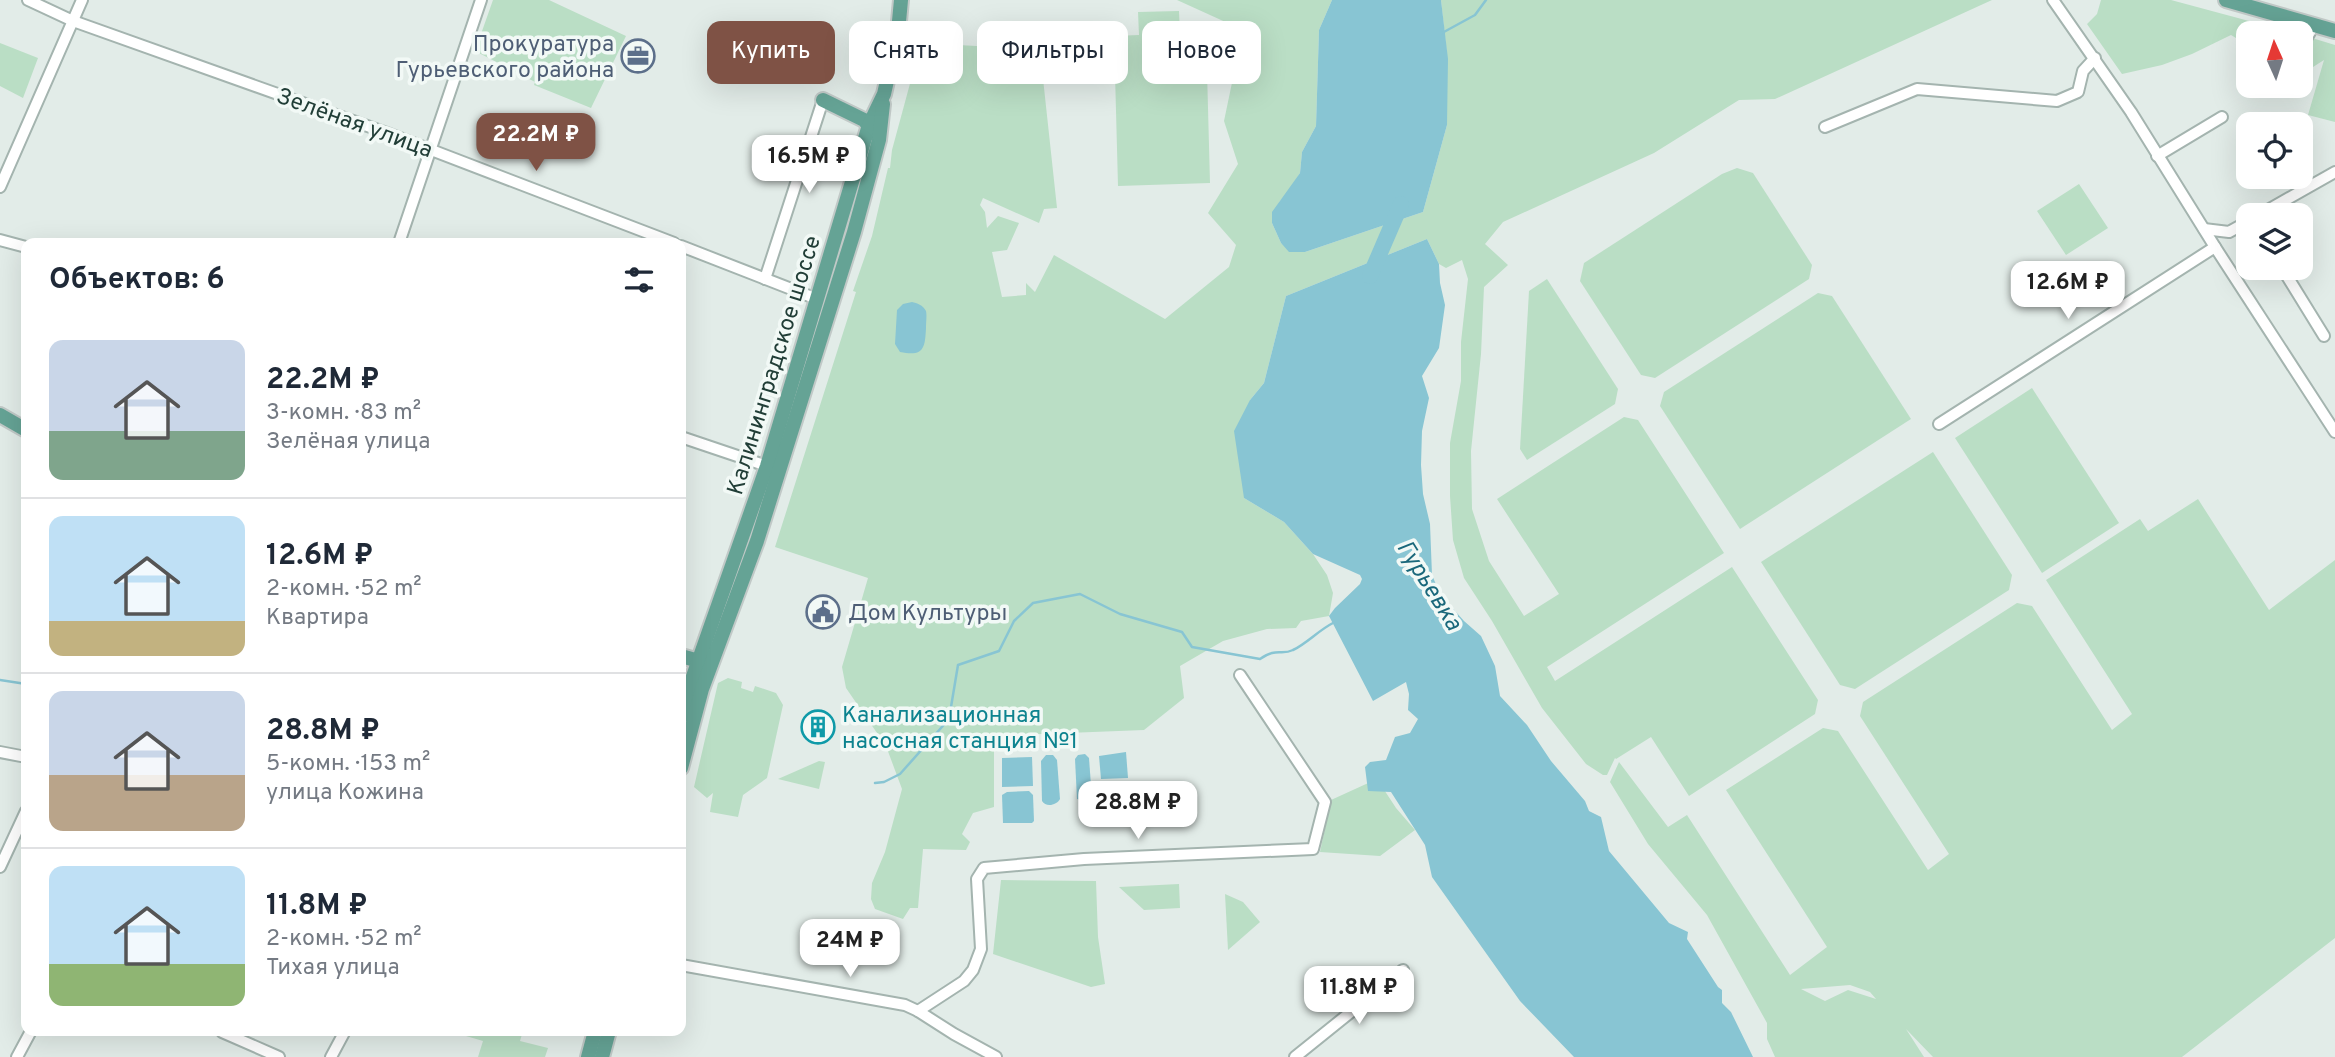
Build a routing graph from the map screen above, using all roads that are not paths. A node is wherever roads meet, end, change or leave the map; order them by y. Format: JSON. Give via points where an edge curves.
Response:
{"nodes":[{"id":1,"x":28,"y":0,"type":"edge"},
{"id":2,"x":82,"y":0,"type":"edge"},
{"id":3,"x":481,"y":0,"type":"edge"},
{"id":4,"x":901,"y":0,"type":"edge"},
{"id":5,"x":2053,"y":0,"type":"edge"},
{"id":6,"x":2227,"y":0,"type":"edge"},
{"id":7,"x":73,"y":21,"type":"junction"},
{"id":8,"x":2300,"y":21,"type":"edge"},
{"id":9,"x":2314,"y":25,"type":"edge"},
{"id":10,"x":2335,"y":31,"type":"edge"},
{"id":11,"x":2095,"y":58,"type":"junction"},
{"id":12,"x":823,"y":100,"type":"joint"},
{"id":13,"x":872,"y":112,"type":"junction"},
{"id":14,"x":2222,"y":117,"type":"dead end"},
{"id":15,"x":1825,"y":127,"type":"dead end"},
{"id":16,"x":430,"y":149,"type":"junction"},
{"id":17,"x":2157,"y":156,"type":"junction"},
{"id":18,"x":2335,"y":172,"type":"edge"},
{"id":19,"x":0,"y":187,"type":"edge"},
{"id":20,"x":2280,"y":203,"type":"edge"},
{"id":21,"x":2236,"y":228,"type":"edge"},
{"id":22,"x":2204,"y":229,"type":"junction"},
{"id":23,"x":401,"y":238,"type":"edge"},
{"id":24,"x":661,"y":238,"type":"edge"},
{"id":25,"x":0,"y":240,"type":"edge"},
{"id":26,"x":21,"y":246,"type":"edge"},
{"id":27,"x":2215,"y":247,"type":"junction"},
{"id":28,"x":686,"y":248,"type":"edge"},
{"id":29,"x":765,"y":279,"type":"junction"},
{"id":30,"x":2289,"y":280,"type":"edge"},
{"id":31,"x":817,"y":299,"type":"junction"},
{"id":32,"x":2324,"y":336,"type":"dead end"},
{"id":33,"x":0,"y":415,"type":"edge"},
{"id":34,"x":1939,"y":424,"type":"dead end"},
{"id":35,"x":21,"y":427,"type":"edge"},
{"id":36,"x":2335,"y":432,"type":"edge"},
{"id":37,"x":686,"y":440,"type":"edge"},
{"id":38,"x":767,"y":466,"type":"junction"},
{"id":39,"x":686,"y":657,"type":"edge"},
{"id":40,"x":705,"y":662,"type":"junction"},
{"id":41,"x":1240,"y":675,"type":"dead end"},
{"id":42,"x":686,"y":706,"type":"edge"},
{"id":43,"x":686,"y":746,"type":"edge"},
{"id":44,"x":0,"y":752,"type":"edge"},
{"id":45,"x":21,"y":756,"type":"edge"},
{"id":46,"x":21,"y":822,"type":"edge"},
{"id":47,"x":0,"y":867,"type":"edge"},
{"id":48,"x":686,"y":966,"type":"edge"},
{"id":49,"x":1403,"y":970,"type":"dead end"},
{"id":50,"x":918,"y":1011,"type":"junction"},
{"id":51,"x":29,"y":1036,"type":"edge"},
{"id":52,"x":231,"y":1036,"type":"edge"},
{"id":53,"x":342,"y":1036,"type":"edge"},
{"id":54,"x":594,"y":1036,"type":"edge"},
{"id":55,"x":608,"y":1036,"type":"edge"},
{"id":56,"x":17,"y":1057,"type":"edge"},
{"id":57,"x":279,"y":1057,"type":"edge"},
{"id":58,"x":331,"y":1057,"type":"edge"},
{"id":59,"x":588,"y":1057,"type":"edge"},
{"id":60,"x":602,"y":1057,"type":"edge"},
{"id":61,"x":996,"y":1057,"type":"edge"},
{"id":62,"x":1295,"y":1057,"type":"edge"}],
"edges":[{"from":1,"to":7,"type":"street","name":"Зелёная улица"},
{"from":2,"to":7,"type":"street"},
{"from":3,"to":16,"type":"street"},
{"from":4,"to":13,"type":"main road","name":"Калининградское шоссе","via":[[898,32]]},
{"from":5,"to":11,"type":"street"},
{"from":6,"to":8,"type":"main road"},
{"from":7,"to":16,"type":"street","name":"Зелёная улица"},
{"from":7,"to":19,"type":"street"},
{"from":9,"to":10,"type":"main road"},
{"from":11,"to":15,"type":"street","via":[[2083,71],[2078,92],[2057,101],[1917,89]]},
{"from":11,"to":17,"type":"street"},
{"from":12,"to":13,"type":"main road"},
{"from":12,"to":29,"type":"street"},
{"from":13,"to":31,"type":"main road","name":"Калининградское шоссе"},
{"from":13,"to":40,"type":"main road","via":[[876,150],[854,232],[757,541]]},
{"from":14,"to":17,"type":"street"},
{"from":16,"to":23,"type":"street"},
{"from":16,"to":24,"type":"street","name":"Зелёная улица"},
{"from":17,"to":22,"type":"street"},
{"from":18,"to":20,"type":"street"},
{"from":21,"to":22,"type":"street","via":[[2229,232]]},
{"from":22,"to":27,"type":"street"},
{"from":25,"to":26,"type":"street"},
{"from":27,"to":34,"type":"street"},
{"from":27,"to":36,"type":"street"},
{"from":28,"to":29,"type":"street"},
{"from":29,"to":31,"type":"street"},
{"from":30,"to":32,"type":"street"},
{"from":31,"to":38,"type":"main road","name":"Калининградское шоссе"},
{"from":33,"to":35,"type":"main road"},
{"from":37,"to":38,"type":"street"},
{"from":38,"to":40,"type":"main road","name":"Калининградское шоссе"},
{"from":39,"to":40,"type":"main road"},
{"from":40,"to":42,"type":"main road"},
{"from":40,"to":43,"type":"main road"},
{"from":41,"to":50,"type":"street","via":[[1325,802],[1313,849],[984,868],[977,879],[981,949],[973,970]]},
{"from":44,"to":45,"type":"street"},
{"from":46,"to":47,"type":"street"},
{"from":48,"to":50,"type":"street"},
{"from":49,"to":62,"type":"street"},
{"from":50,"to":61,"type":"street"},
{"from":51,"to":56,"type":"street"},
{"from":52,"to":57,"type":"street"},
{"from":53,"to":58,"type":"street"},
{"from":54,"to":59,"type":"main road"},
{"from":55,"to":60,"type":"main road"}]}
